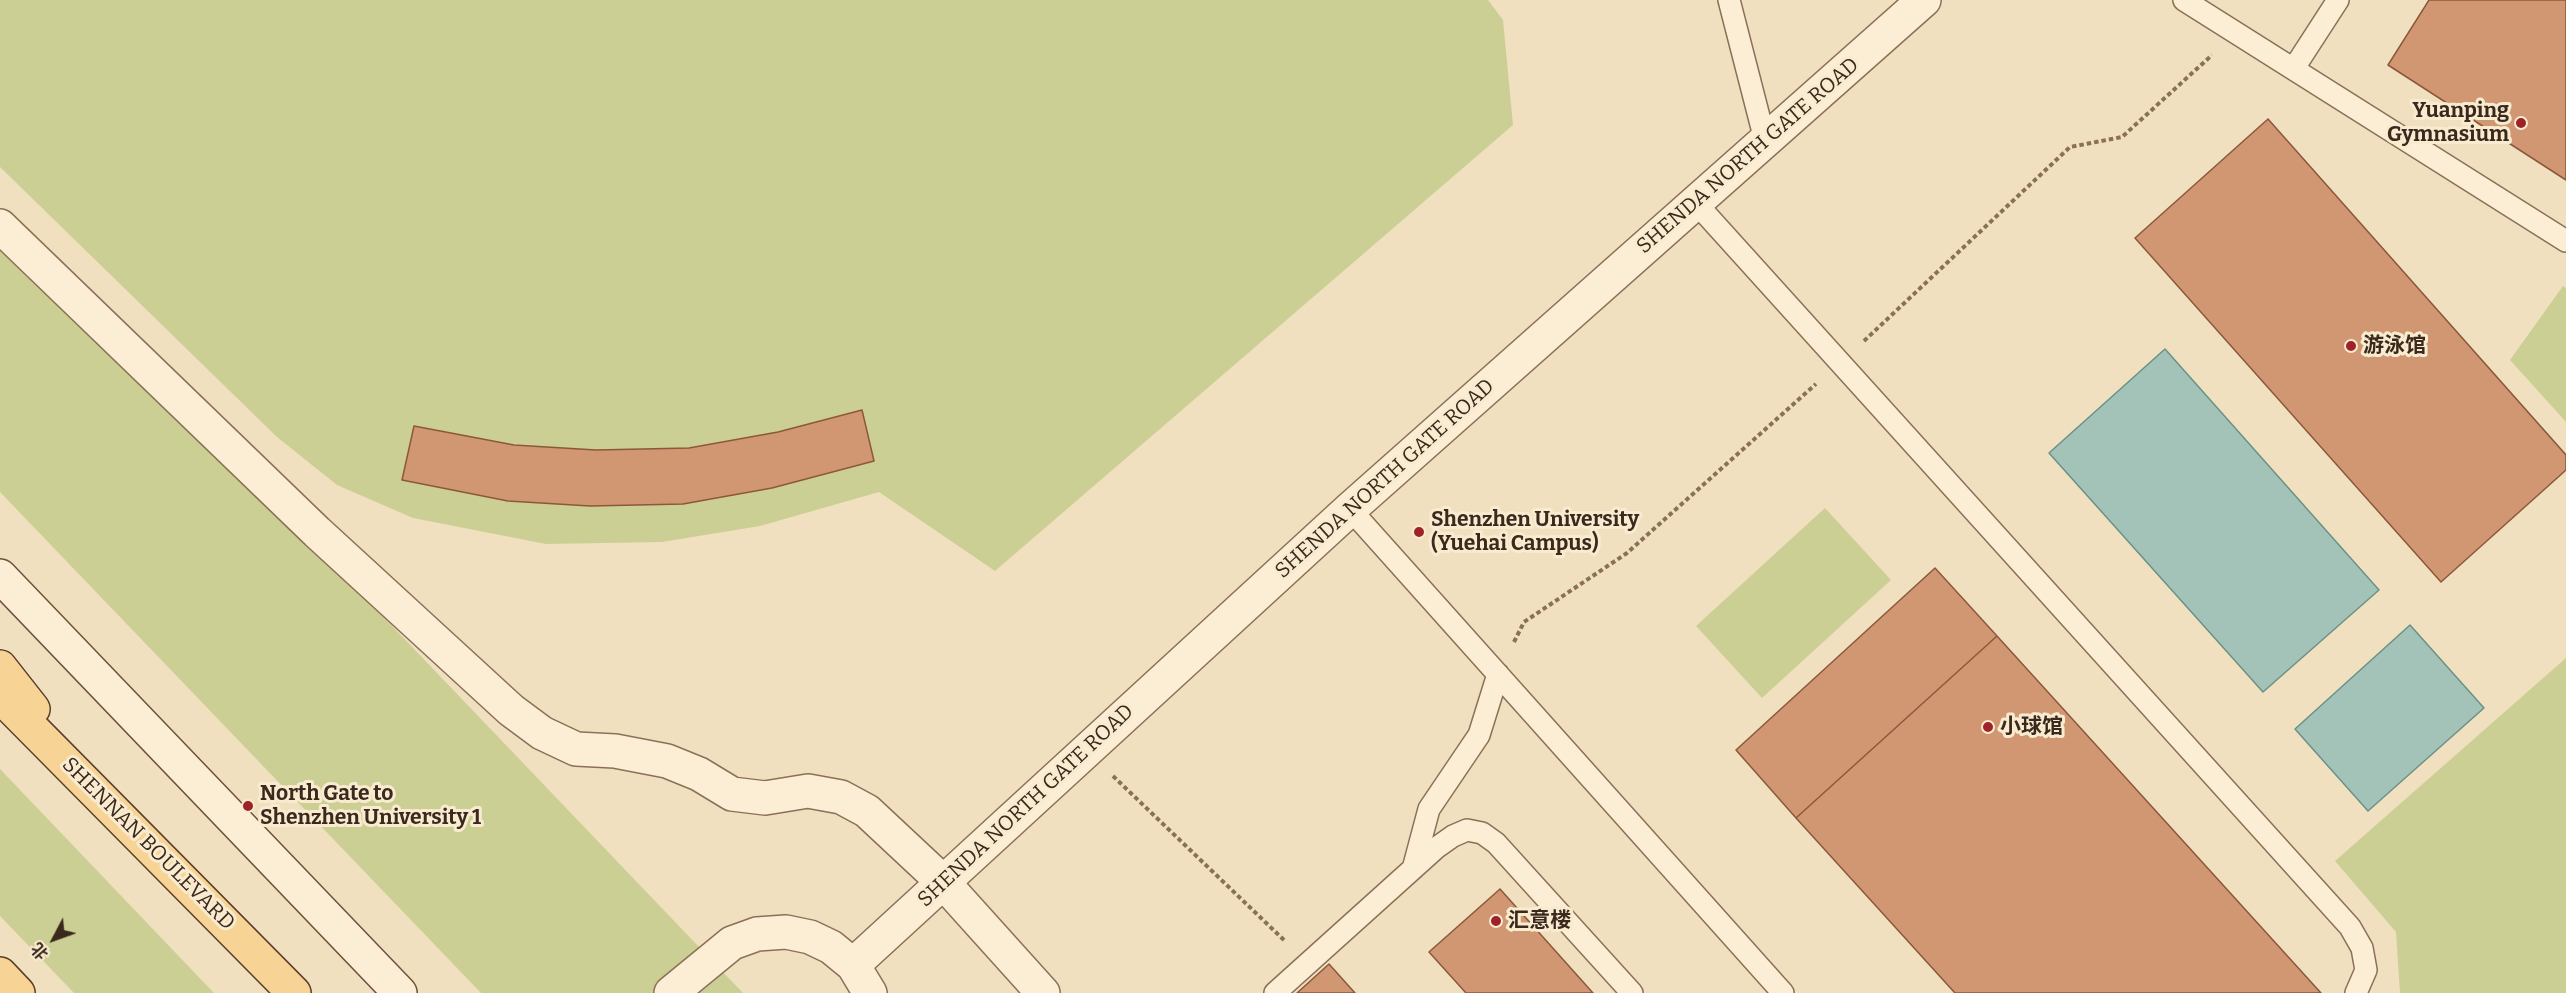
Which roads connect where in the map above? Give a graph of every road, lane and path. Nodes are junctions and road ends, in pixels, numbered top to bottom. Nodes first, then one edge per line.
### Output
1 (1729, 0) edge
2 (1924, 0) edge
3 (2184, 0) edge
4 (2338, 0) edge
5 (2294, 68) junction
6 (1765, 141) junction
7 (1695, 202) junction
8 (0, 226) edge
9 (2566, 241) edge
10 (1350, 509) junction
11 (0, 576) edge
12 (0, 667) edge
13 (1498, 674) junction
14 (0, 696) edge
15 (1087, 751) junction
16 (101, 796) junction
17 (1413, 869) junction
18 (943, 882) junction
19 (1308, 963) junction
20 (853, 965) junction
21 (0, 974) edge
22 (18, 993) edge
23 (294, 993) edge
24 (400, 993) edge
25 (671, 993) edge
26 (870, 993) edge
27 (1043, 993) edge
28 (1275, 993) edge
29 (1632, 993) edge
30 (1783, 993) edge
31 (2356, 993) edge

1 - 6 lane
2 - 6 street, SHENDA NORTH GATE ROAD
3 - 5 lane
4 - 5 lane
5 - 9 lane
6 - 7 street, SHENDA NORTH GATE ROAD
7 - 10 street, SHENDA NORTH GATE ROAD
7 - 31 lane
8 - 18 street
10 - 13 lane
10 - 15 street, SHENDA NORTH GATE ROAD
11 - 24 street
12 - 16 main road
13 - 17 lane
13 - 30 lane
14 - 16 main road, SHENNAN BOULEVARD
15 - 18 street, SHENDA NORTH GATE ROAD
15 - 19 path
16 - 23 main road, SHENNAN BOULEVARD
17 - 19 lane
17 - 29 lane
18 - 20 street, SHENDA NORTH GATE ROAD
18 - 27 street
19 - 28 lane
20 - 25 street
20 - 26 street
21 - 22 main road

